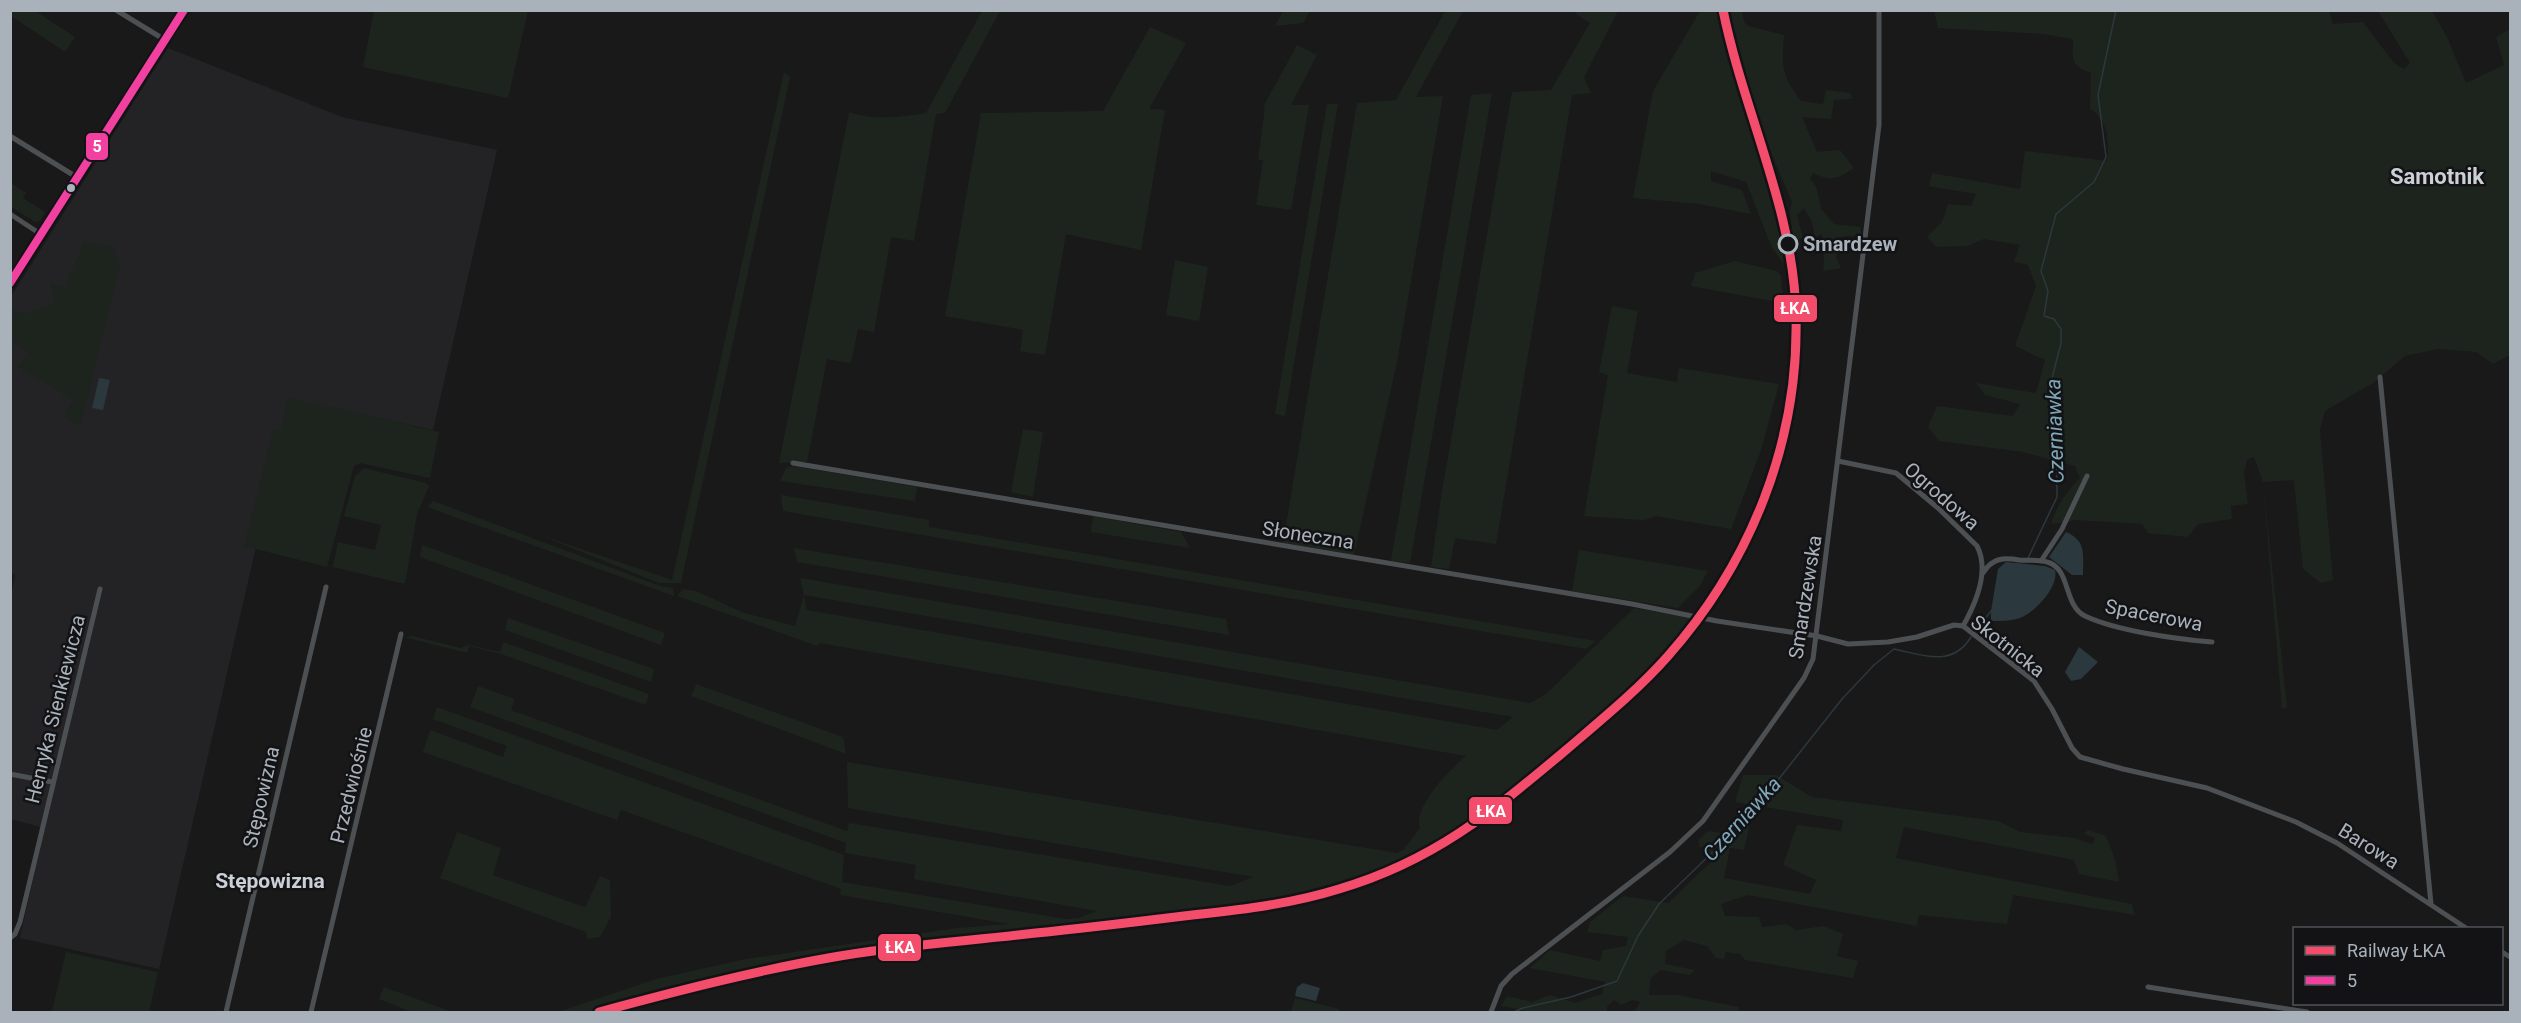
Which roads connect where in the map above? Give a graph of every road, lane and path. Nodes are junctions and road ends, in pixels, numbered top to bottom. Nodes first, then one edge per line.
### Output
1 (116, 10) edge
2 (184, 10) edge
3 (1879, 10) edge
4 (165, 40) junction
5 (10, 136) edge
6 (78, 178) junction
7 (10, 214) edge
8 (42, 235) junction
9 (10, 284) edge
10 (2380, 377) dead end
11 (1838, 461) junction
12 (793, 463) dead end
13 (2087, 476) dead end
14 (2041, 561) junction
15 (1983, 573) junction
16 (326, 587) dead end
17 (100, 589) dead end
18 (1963, 626) junction
19 (401, 634) dead end
20 (1817, 636) junction
21 (2212, 642) dead end
22 (10, 774) edge
23 (52, 782) junction
24 (2247, 804) joint
25 (2431, 904) junction
26 (2465, 927) edge
27 (10, 938) edge
28 (2148, 987) dead end
29 (226, 1012) edge
30 (311, 1012) edge
31 (1491, 1012) edge
32 (2307, 1012) edge

1 - 4 street
2 - 4 street
3 - 11 street, Smardzewska
4 - 6 street
5 - 6 street
6 - 8 street
7 - 8 street
8 - 9 street
10 - 25 street
11 - 15 street, Ogrodowa
11 - 20 street, Smardzewska
12 - 20 street, Słoneczna
13 - 14 street
14 - 15 street
14 - 21 street, Spacerowa
15 - 18 street
16 - 29 street, Stępowizna
17 - 23 street, Henryka Sienkiewicza
18 - 20 street, Skotnicka
18 - 24 street, Skotnicka
19 - 30 street, Przedwiośnie
20 - 31 street, Smardzewska
22 - 23 street
23 - 27 street, Henryka Sienkiewicza
24 - 25 street, Barowa
25 - 26 street, Barowa
28 - 32 street

